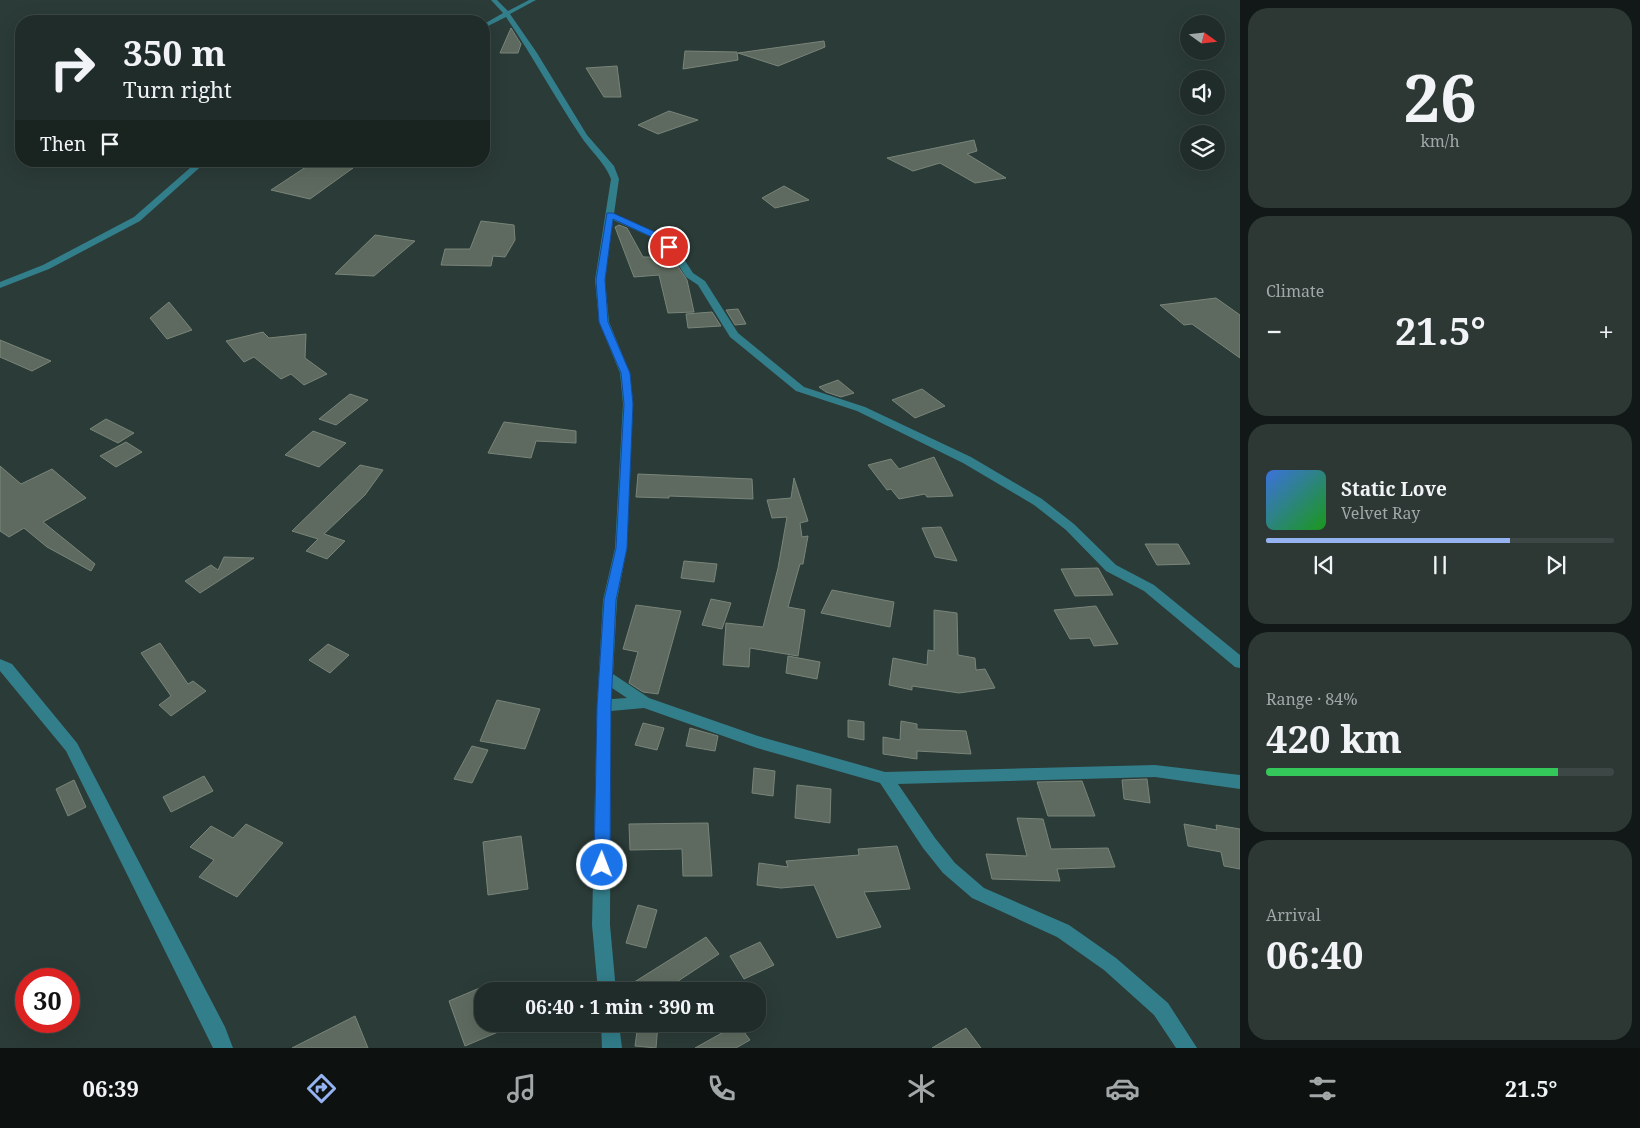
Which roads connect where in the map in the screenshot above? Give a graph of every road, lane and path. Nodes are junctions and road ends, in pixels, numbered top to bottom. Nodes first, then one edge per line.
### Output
1 (494, 0) edge
2 (534, 0) edge
3 (508, 15) junction
4 (490, 23) edge
5 (196, 167) edge
6 (610, 215) junction
7 (0, 285) edge
8 (1240, 663) edge
9 (0, 664) edge
10 (607, 676) junction
11 (644, 702) junction
12 (604, 706) junction
13 (885, 778) junction
14 (1240, 782) edge
15 (606, 982) edge
16 (611, 1032) edge
17 (223, 1048) edge
18 (612, 1048) edge
19 (1187, 1048) edge

1 - 3 street
2 - 3 street
3 - 4 street
3 - 6 street
5 - 7 street
6 - 8 street
6 - 10 street
9 - 17 street
10 - 11 street
10 - 12 street
11 - 12 street
11 - 13 street
12 - 15 street
13 - 14 street
13 - 19 street
16 - 18 street

